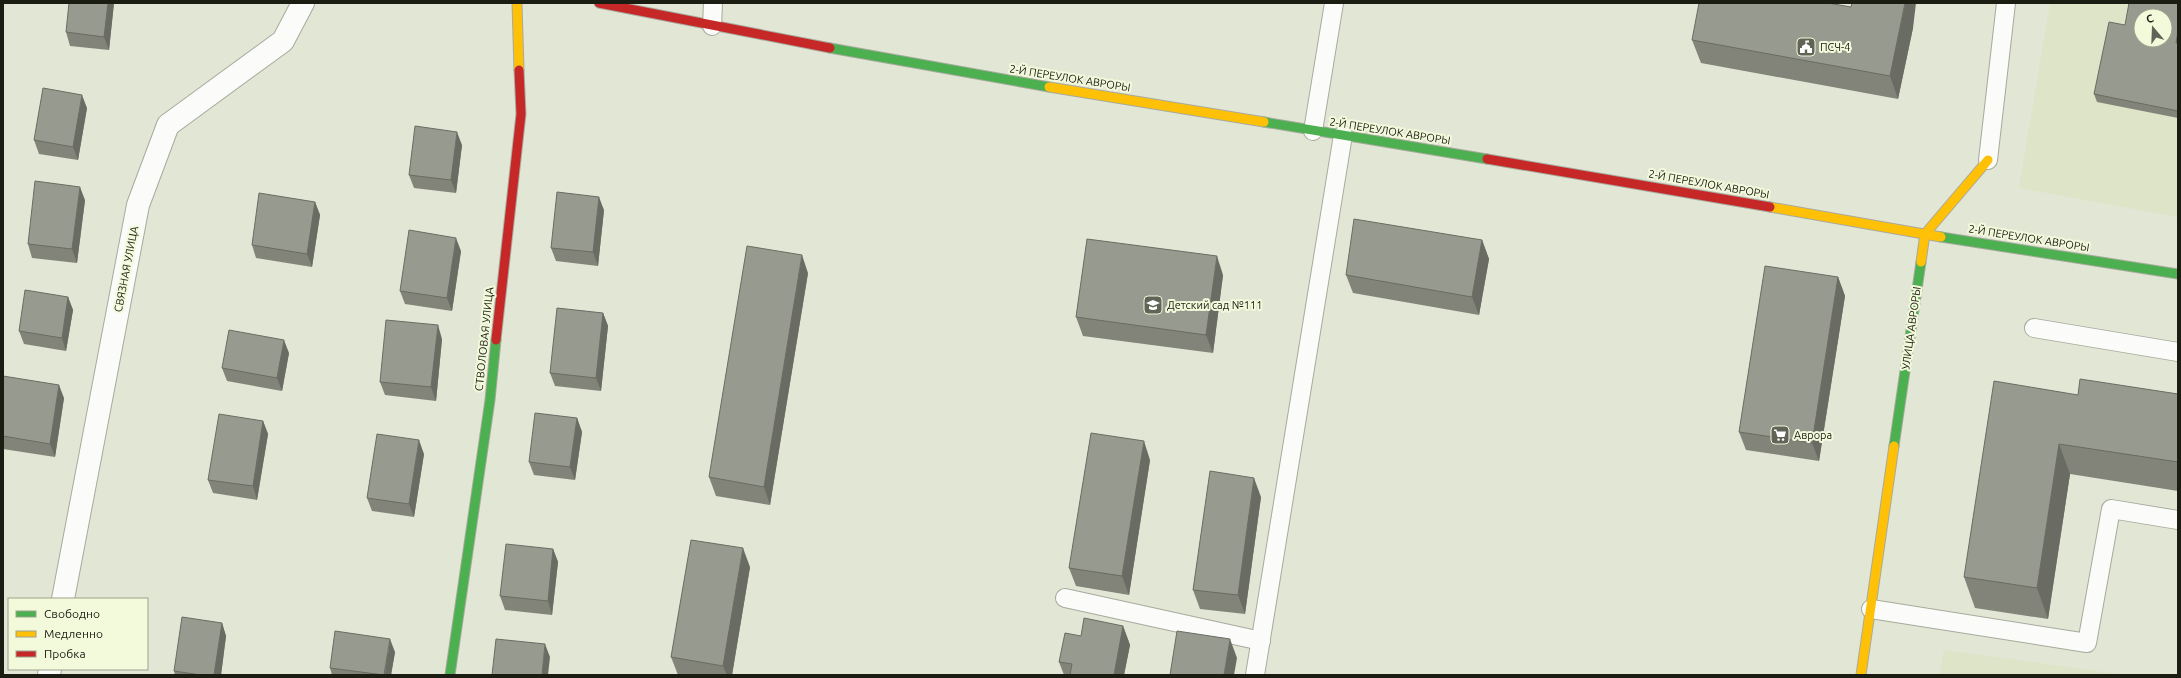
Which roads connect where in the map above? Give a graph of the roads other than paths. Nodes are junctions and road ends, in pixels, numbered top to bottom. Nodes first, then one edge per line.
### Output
1 (303, 3) edge
2 (517, 3) edge
3 (599, 3) edge
4 (713, 3) edge
5 (1334, 3) edge
6 (2006, 3) edge
7 (712, 26) junction
8 (1313, 131) junction
9 (1343, 135) junction
10 (1988, 160) joint
11 (1925, 234) junction
12 (2178, 274) edge
13 (2034, 328) dead end
14 (2178, 352) edge
15 (2178, 520) edge
16 (63, 598) edge
17 (1065, 598) dead end
18 (1871, 609) junction
19 (1261, 641) junction
20 (450, 675) edge
21 (1255, 675) edge
22 (1861, 675) edge

1 - 16 street, СВЯЗНАЯ УЛИЦА
2 - 20 street, СТВОЛОВАЯ УЛИЦА
3 - 7 street, 2-Й ПЕРЕУЛОК АВРОРЫ
4 - 7 lane
5 - 8 lane
6 - 10 lane
7 - 8 street, 2-Й ПЕРЕУЛОК АВРОРЫ
8 - 9 street, 2-Й ПЕРЕУЛОК АВРОРЫ
9 - 11 street, 2-Й ПЕРЕУЛОК АВРОРЫ
9 - 19 lane
10 - 11 street
11 - 12 street, 2-Й ПЕРЕУЛОК АВРОРЫ
11 - 18 street, УЛИЦА АВРОРЫ
13 - 14 lane
15 - 18 lane
17 - 19 lane
18 - 22 street, УЛИЦА АВРОРЫ
19 - 21 lane

